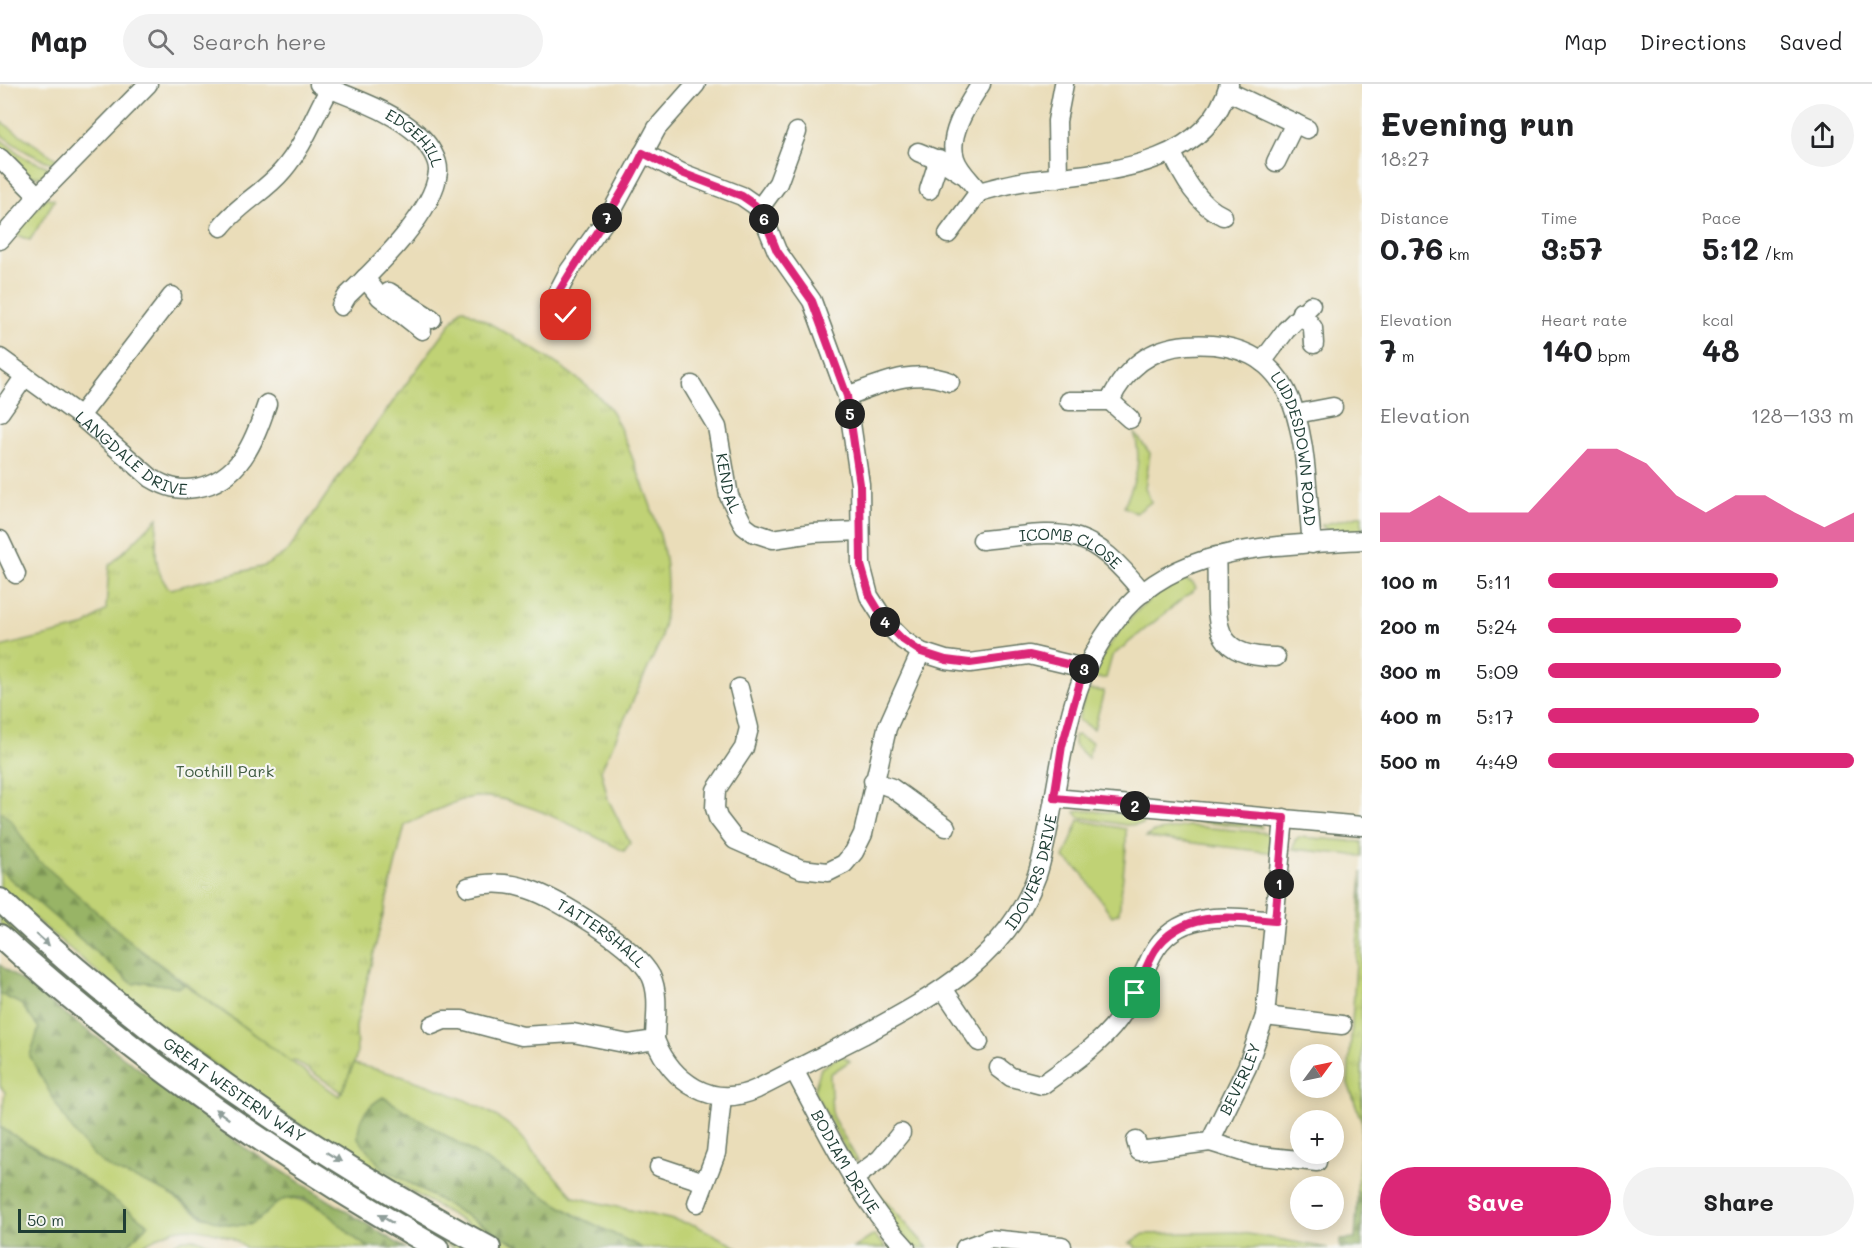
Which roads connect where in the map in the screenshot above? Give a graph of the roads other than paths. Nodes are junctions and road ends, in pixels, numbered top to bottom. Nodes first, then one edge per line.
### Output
1 (148, 84) edge
2 (696, 84) edge
3 (981, 84) edge
4 (1064, 84) edge
5 (325, 86) edge
6 (1228, 88) edge
7 (797, 132) dead end
8 (918, 152) dead end
9 (643, 153) junction
10 (1172, 153) junction
11 (0, 158) edge
12 (939, 159) junction
13 (1276, 162) dead end
14 (1058, 178) junction
15 (975, 186) junction
16 (929, 190) dead end
17 (38, 196) junction
18 (759, 209) junction
19 (1223, 216) dead end
20 (221, 227) dead end
21 (948, 234) dead end
22 (0, 240) edge
23 (371, 283) junction
24 (172, 296) dead end
25 (341, 306) dead end
26 (566, 315) dead end
27 (427, 324) dead end
28 (1314, 344) dead end
29 (0, 358) edge
30 (1262, 362) junction
31 (25, 376) junction
32 (950, 382) dead end
33 (692, 395) dead end
34 (847, 396) junction
35 (1110, 401) junction
36 (1069, 402) dead end
37 (267, 404) dead end
38 (1333, 407) dead end
39 (0, 412) edge
40 (1296, 414) junction
41 (80, 416) junction
42 (1131, 419) dead end
43 (860, 531) junction
44 (982, 540) dead end
45 (1362, 540) edge
46 (10, 544) edge
47 (1312, 544) junction
48 (1215, 556) junction
49 (16, 574) dead end
50 (1143, 593) junction
51 (921, 652) junction
52 (1276, 657) dead end
53 (1084, 668) junction
54 (738, 699) dead end
55 (873, 780) junction
56 (1054, 798) junction
57 (1284, 818) junction
58 (1362, 826) edge
59 (946, 827) dead end
60 (478, 880) dead end
61 (0, 900) edge
62 (1275, 921) junction
63 (0, 936) edge
64 (944, 990) junction
65 (1265, 1016) junction
66 (432, 1025) dead end
67 (1342, 1026) dead end
68 (655, 1040) junction
69 (979, 1042) dead end
70 (999, 1068) dead end
71 (794, 1070) junction
72 (722, 1097) junction
73 (901, 1133) dead end
74 (1136, 1141) dead end
75 (1210, 1142) junction
76 (1290, 1159) edge
77 (659, 1167) dead end
78 (853, 1179) junction
79 (704, 1182) junction
80 (698, 1203) dead end
81 (1062, 1246) dead end
82 (437, 1248) edge
83 (489, 1248) edge
84 (906, 1248) edge
85 (965, 1248) edge

1 - 17 street
2 - 9 street
3 - 15 street
4 - 14 street
5 - 20 street, EDGEHILL
5 - 23 street, EDGEHILL
6 - 10 street
6 - 13 street
7 - 18 street
8 - 12 street
9 - 18 street
9 - 26 street
10 - 14 street
10 - 19 street
11 - 17 street
12 - 15 street
12 - 16 street
14 - 15 street
15 - 21 street
17 - 22 street
18 - 34 street
23 - 25 street, EDGEHILL
23 - 27 street
24 - 41 street
28 - 30 street, LUDDESDOWN ROAD
29 - 31 street, LANGDALE DRIVE
30 - 35 street, LUDDESDOWN ROAD
30 - 40 street, LUDDESDOWN ROAD
31 - 39 street
31 - 41 street, LANGDALE DRIVE
32 - 34 street
33 - 43 street, KENDAL
34 - 43 street
35 - 36 street
35 - 42 street
37 - 41 street, LANGDALE DRIVE
38 - 40 street
40 - 47 street, LUDDESDOWN ROAD
43 - 51 street
44 - 50 street, ICOMB CLOSE
45 - 47 street, IDOVERS DRIVE
46 - 49 street
47 - 48 street, IDOVERS DRIVE
48 - 50 street, IDOVERS DRIVE
48 - 52 street
50 - 53 street, IDOVERS DRIVE
51 - 53 street
51 - 55 street
53 - 56 street, IDOVERS DRIVE
54 - 55 street
55 - 59 street
56 - 57 street
56 - 64 street, IDOVERS DRIVE
57 - 58 street
57 - 62 street, BEVERLEY
60 - 68 street, TATTERSHALL
61 -> 83 main road, GREAT WESTERN WAY
62 - 65 street, BEVERLEY
62 - 70 street
82 -> 63 main road, GREAT WESTERN WAY
64 - 69 street
64 - 71 street, IDOVERS DRIVE
65 - 67 street
65 - 75 street, BEVERLEY
66 - 68 street
68 - 72 street, TATTERSHALL
71 - 72 street
71 - 78 street, BODIAM DRIVE
72 - 79 street
73 - 78 street
74 - 75 street
75 - 76 street
77 - 79 street
78 - 84 street, BODIAM DRIVE
79 - 80 street
81 - 85 street

